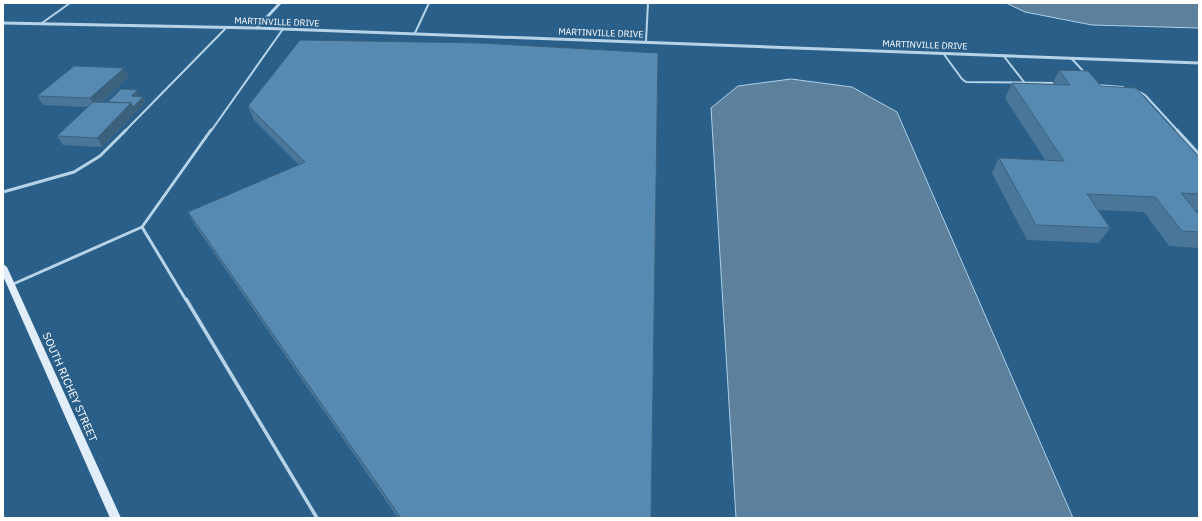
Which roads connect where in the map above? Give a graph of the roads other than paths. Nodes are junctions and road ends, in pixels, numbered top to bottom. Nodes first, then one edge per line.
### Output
1 (70, 3) edge
2 (280, 3) edge
3 (429, 3) edge
4 (648, 3) edge
5 (3, 23) edge
6 (42, 23) junction
7 (228, 27) junction
8 (257, 28) junction
9 (283, 29) junction
10 (415, 33) junction
11 (646, 42) junction
12 (943, 53) junction
13 (1003, 55) junction
14 (1071, 58) junction
15 (1199, 63) edge
16 (1090, 79) edge
17 (1024, 82) junction
18 (1055, 84) edge
19 (1095, 85) edge
20 (1127, 88) edge
21 (1132, 89) edge
22 (1199, 154) edge
23 (3, 192) edge
24 (142, 227) junction
25 (3, 267) edge
26 (11, 285) junction
27 (116, 518) edge
28 (317, 518) edge

1 - 6 lane
2 - 8 street
3 - 10 lane
4 - 11 lane
5 - 6 street, MARTINVILLE DRIVE
6 - 7 street, MARTINVILLE DRIVE
7 - 8 street, MARTINVILLE DRIVE
7 - 23 lane
8 - 9 street, MARTINVILLE DRIVE
9 - 10 street, MARTINVILLE DRIVE
9 - 24 lane
10 - 11 street, MARTINVILLE DRIVE
11 - 12 street, MARTINVILLE DRIVE
12 - 13 street, MARTINVILLE DRIVE
12 - 17 lane
13 - 14 street, MARTINVILLE DRIVE
13 - 17 lane
14 - 15 street, MARTINVILLE DRIVE
14 - 16 lane
17 - 18 lane
19 - 20 lane
21 - 22 lane
24 - 26 lane
24 - 28 lane
25 - 26 main road, SOUTH RICHEY STREET
26 - 27 main road, SOUTH RICHEY STREET

